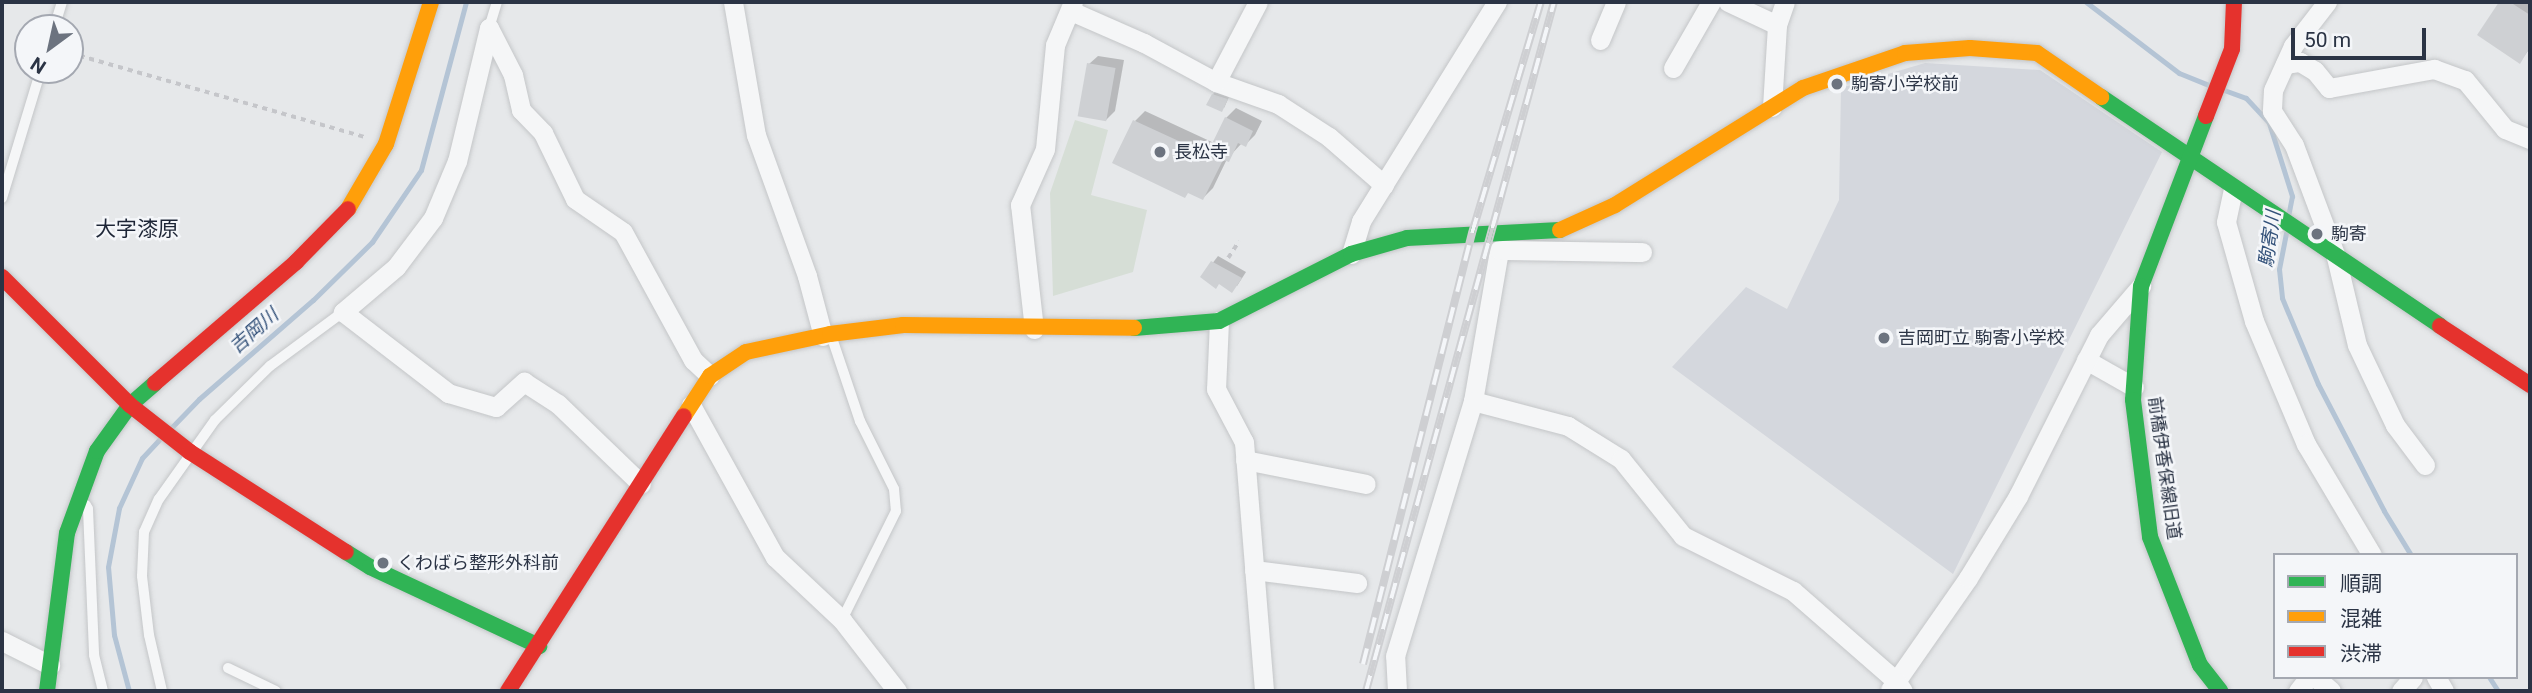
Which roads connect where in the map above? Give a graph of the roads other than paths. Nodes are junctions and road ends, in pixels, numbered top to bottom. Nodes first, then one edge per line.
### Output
1 (431, 2) edge
2 (498, 2) edge
3 (733, 2) edge
4 (1258, 2) edge
5 (1497, 2) edge
6 (1616, 2) edge
7 (1711, 2) edge
8 (1728, 2) edge
9 (1785, 2) edge
10 (2234, 2) edge
11 (2328, 2) edge
12 (1072, 6) edge
13 (1777, 25) junction
14 (489, 28) junction
15 (1600, 40) dead end
16 (2285, 64) junction
17 (1673, 68) dead end
18 (1216, 82) junction
19 (37, 84) edge
20 (1772, 107) junction
21 (2530, 139) edge
22 (2190, 159) junction
23 (1384, 185) junction
24 (2232, 189) junction
25 (2, 198) edge
26 (1569, 228) junction
27 (1567, 251) junction
28 (1642, 251) dead end
29 (1351, 254) junction
30 (2336, 257) junction
31 (2, 277) edge
32 (2141, 286) junction
33 (343, 312) junction
34 (1219, 321) junction
35 (1034, 329) junction
36 (827, 335) junction
37 (2086, 360) junction
38 (710, 376) junction
39 (2530, 385) edge
40 (2134, 387) junction
41 (1473, 401) junction
42 (130, 405) junction
43 (691, 405) junction
44 (187, 450) junction
45 (1245, 460) junction
46 (2425, 465) dead end
47 (641, 484) junction
48 (1366, 484) dead end
49 (80, 497) junction
50 (2371, 553) edge
51 (1254, 570) junction
52 (1357, 583) dead end
53 (842, 620) junction
54 (2, 641) edge
55 (539, 646) junction
56 (50, 665) junction
57 (228, 668) dead end
58 (2315, 679) edge
59 (1896, 688) edge
60 (47, 691) edge
61 (103, 691) edge
62 (162, 691) edge
63 (276, 691) edge
64 (508, 691) edge
65 (897, 691) edge
66 (1264, 691) edge
67 (1397, 691) edge
68 (2220, 691) edge
69 (2331, 691) edge

1 - 42 street
2 - 14 lane
3 - 36 street
4 - 18 street
5 - 23 street
6 - 15 street
7 - 17 street
8 - 13 street
9 - 13 street
10 - 22 street, 前橋伊香保線旧道
11 - 16 street
12 - 18 street
12 - 35 street
13 - 20 street
14 - 33 street
14 - 38 street
16 - 21 street
16 - 30 street
18 - 23 street
19 - 25 lane
20 - 22 street
20 - 26 street
22 - 24 street
22 - 32 street, 前橋伊香保線旧道
23 - 29 street
24 - 30 street
24 - 50 street
26 - 27 street
26 - 29 street
27 - 28 street
27 - 41 street
29 - 34 street
30 - 39 street
30 - 46 street
31 - 42 street
32 - 37 street
32 - 40 street, 前橋伊香保線旧道
33 - 44 lane
33 - 47 street
34 - 35 street
34 - 45 street
35 - 36 street
36 - 38 street
36 - 53 lane
37 - 40 street
37 - 59 street
38 - 43 street
40 - 68 street, 前橋伊香保線旧道
41 - 59 street
41 - 67 street
42 - 44 street
42 - 49 street
43 - 47 street
43 - 53 street
44 - 55 street
44 - 62 lane
45 - 48 street
45 - 51 street
47 - 55 street
49 - 56 street
49 - 61 lane
51 - 52 street
51 - 66 street
53 - 65 street
54 - 56 street
55 - 64 street
56 - 60 street
57 - 63 lane
58 - 69 street

